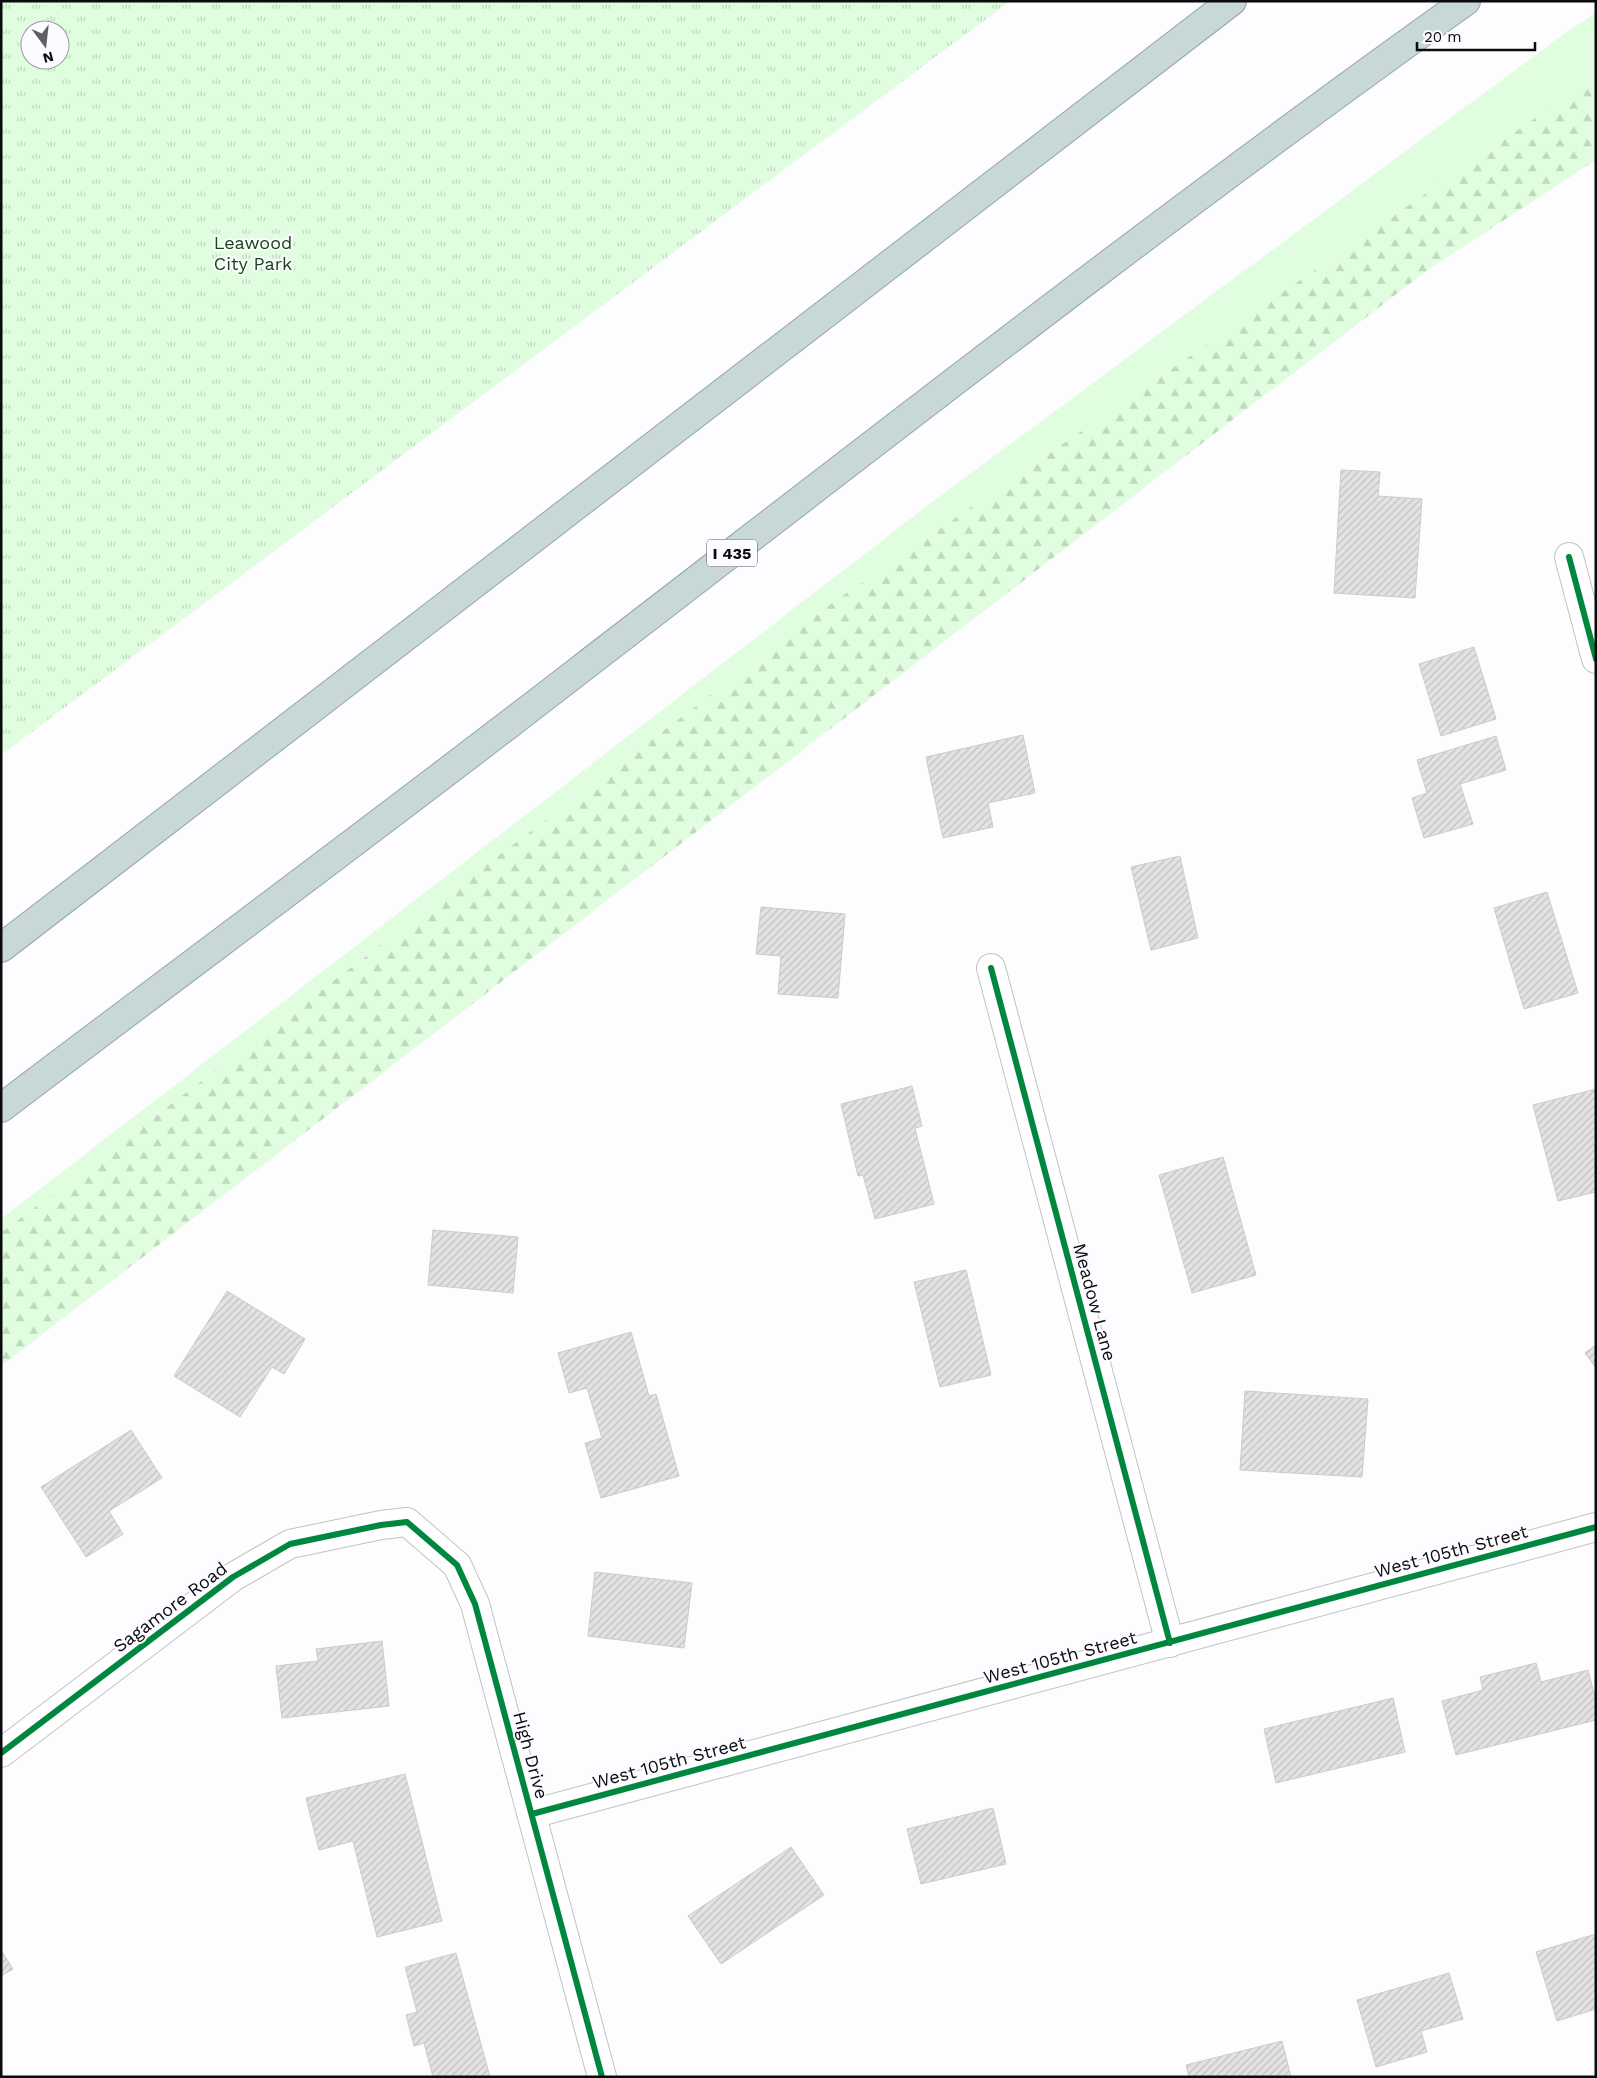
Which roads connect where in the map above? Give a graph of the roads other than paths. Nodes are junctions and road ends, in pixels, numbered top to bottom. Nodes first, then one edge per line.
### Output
1 (1232, 1) edge
2 (1466, 1) edge
3 (1569, 557) dead end
4 (1596, 659) edge
5 (1, 948) edge
6 (991, 968) dead end
7 (1, 1108) edge
8 (407, 1522) joint
9 (1596, 1527) edge
10 (1170, 1643) junction
11 (1, 1753) edge
12 (532, 1814) junction
13 (602, 2077) edge

1 - 5 highway
2 - 7 highway, I 435
3 - 4 street
6 - 10 street, Meadow Lane
8 - 11 street, Sagamore Road
8 - 12 street, High Drive
9 - 10 street, West 105th Street
10 - 12 street, West 105th Street
12 - 13 street, High Drive

